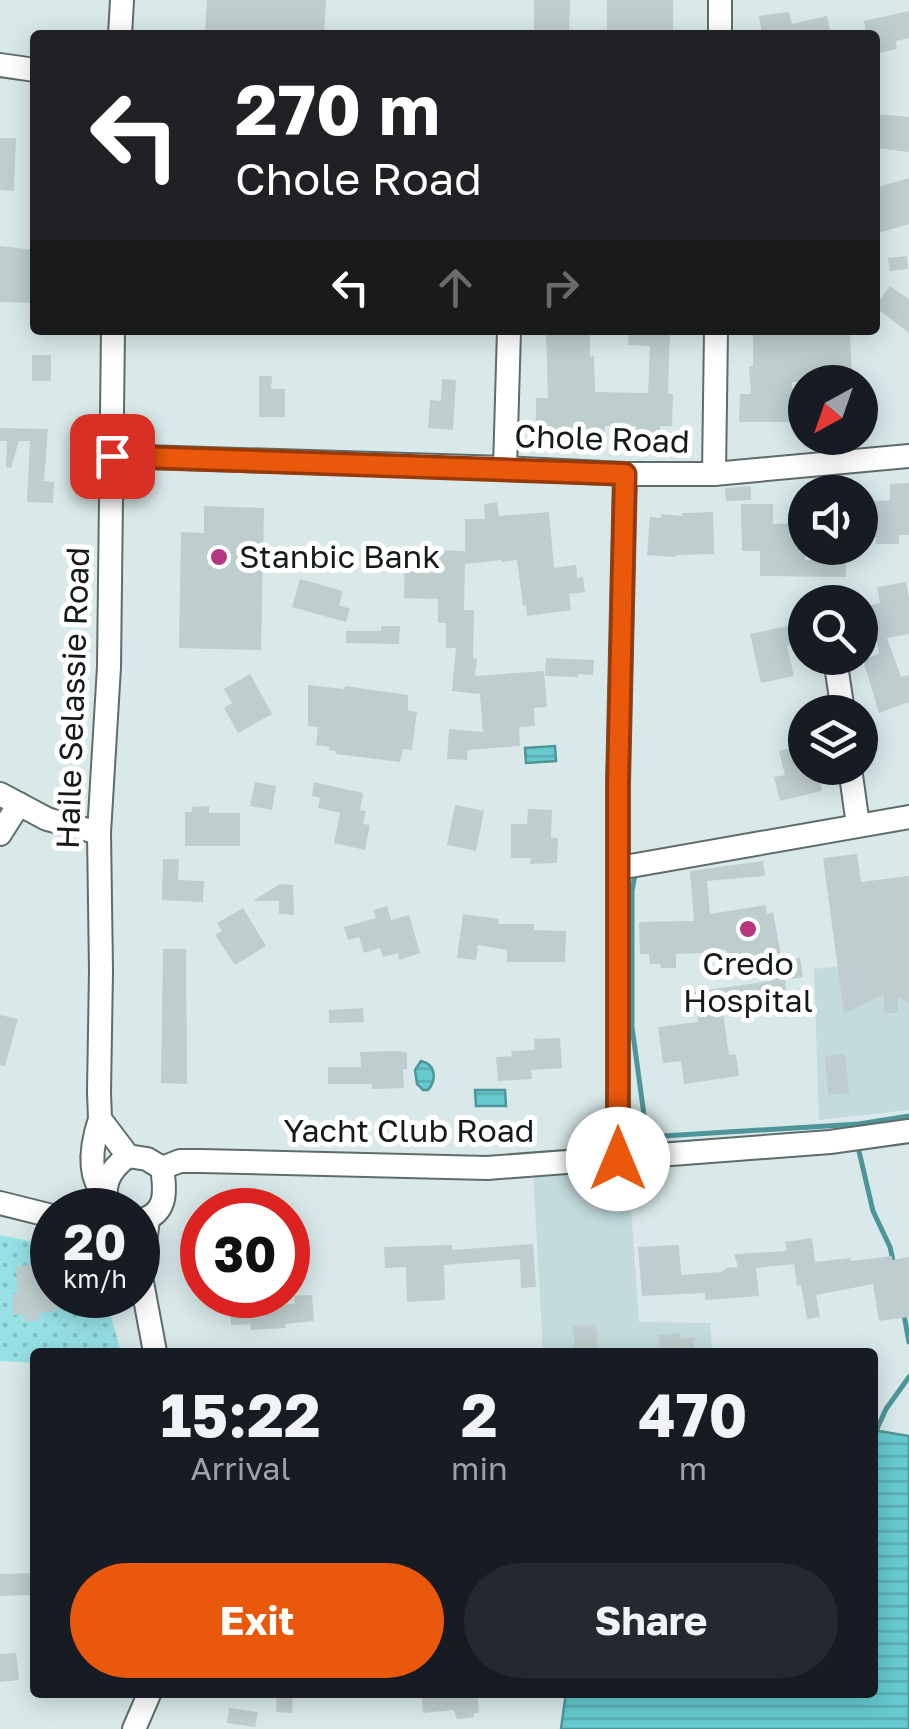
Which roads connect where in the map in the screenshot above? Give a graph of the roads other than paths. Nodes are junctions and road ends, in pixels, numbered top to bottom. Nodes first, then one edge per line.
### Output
1 (122, 0) edge
2 (720, 0) edge
3 (120, 30) edge
4 (720, 30) edge
5 (0, 66) edge
6 (30, 69) edge
7 (113, 335) edge
8 (509, 335) edge
9 (716, 335) edge
10 (112, 456) junction
11 (909, 456) edge
12 (505, 468) junction
13 (625, 474) junction
14 (714, 474) junction
15 (852, 785) edge
16 (10, 799) edge
17 (909, 816) edge
18 (858, 825) junction
19 (100, 832) junction
20 (0, 834) edge
21 (619, 868) junction
22 (100, 1118) junction
23 (909, 1131) edge
24 (128, 1156) junction
25 (618, 1159) junction
26 (200, 1161) junction
27 (162, 1168) junction
28 (98, 1188) edge
29 (107, 1188) edge
30 (165, 1199) junction
31 (0, 1202) edge
32 (160, 1209) edge
33 (30, 1210) edge
34 (148, 1318) edge
35 (153, 1348) edge
36 (147, 1698) edge
37 (134, 1729) edge

1 - 3 street
2 - 4 street
5 - 6 street
7 - 10 street, Haile Selassie Road
8 - 12 street
9 - 14 street
10 - 12 street, Chole Road
10 - 19 street, Haile Selassie Road
11 - 14 street, Chole Road
12 - 13 street, Chole Road
13 - 14 street, Chole Road
13 - 21 street
15 - 18 street
16 - 19 street
16 - 20 street
17 - 18 street
18 - 21 street
19 - 22 street, Haile Selassie Road
21 - 25 street
22 - 24 street
22 - 28 street
23 - 25 street, Yacht Club Road
24 - 27 street, Yacht Club Road
24 - 29 street
25 - 26 street, Yacht Club Road
26 - 27 street, Yacht Club Road
26 - 30 street
27 - 30 street
30 - 32 street
31 - 33 street
34 - 35 street
36 - 37 street

